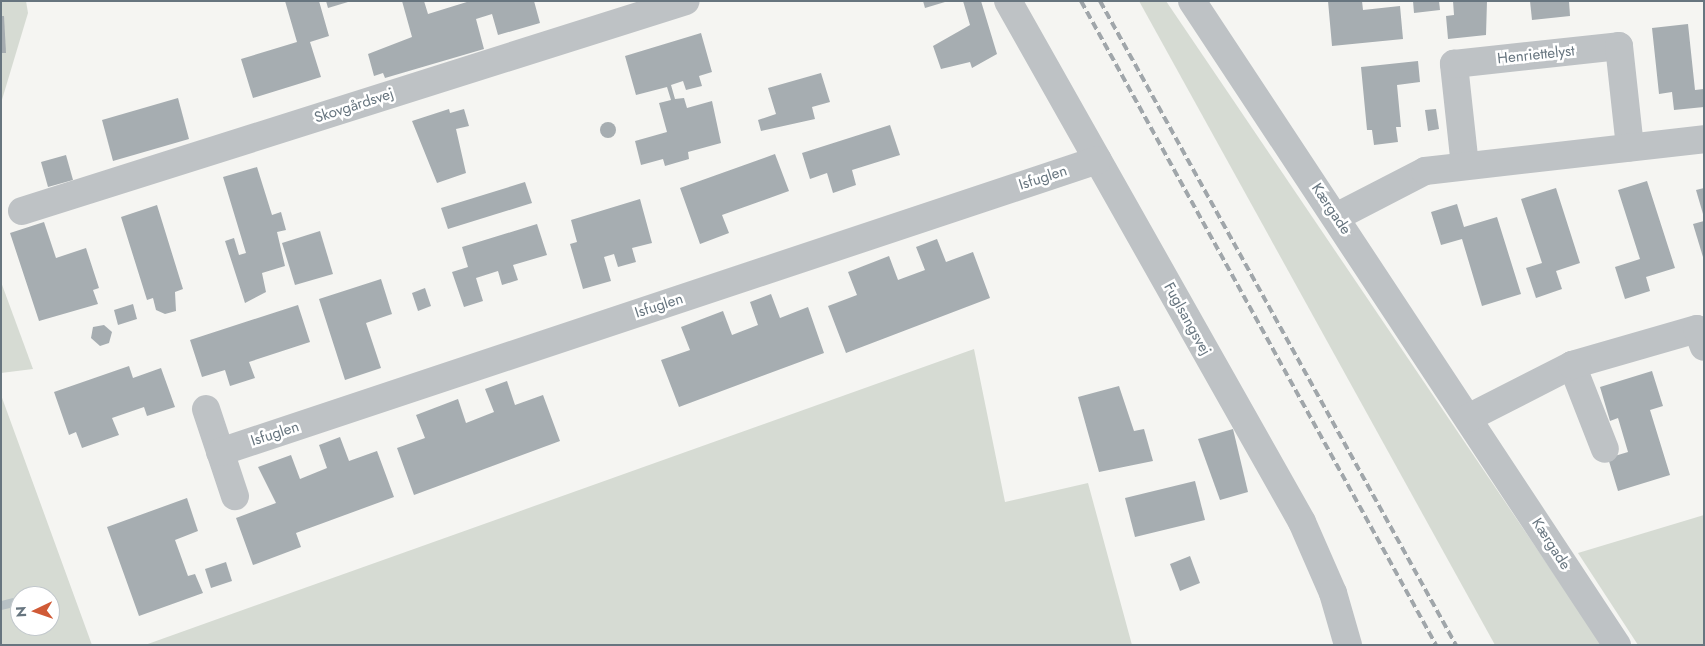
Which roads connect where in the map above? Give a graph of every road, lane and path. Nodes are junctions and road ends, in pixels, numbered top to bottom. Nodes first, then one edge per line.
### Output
1 (686, 1) edge
2 (1008, 1) edge
3 (1192, 1) edge
4 (1704, 139) edge
5 (1630, 147) junction
6 (1098, 160) junction
7 (1465, 166) junction
8 (22, 212) dead end
9 (1336, 217) junction
10 (1704, 347) edge
11 (1572, 366) junction
12 (206, 409) dead end
13 (1468, 418) junction
14 (1605, 449) dead end
15 (220, 452) junction
16 (235, 496) dead end
17 (1348, 645) edge
18 (1617, 645) edge

1 - 8 street, Skovgårdsvej
2 - 6 street, Fuglsangsvej
3 - 9 street, Kærgade
4 - 5 street
5 - 7 street
5 - 7 street, Henriettelyst
6 - 15 street, Isfuglen
6 - 17 street, Fuglsangsvej
7 - 9 street
9 - 13 street, Kærgade
10 - 11 street
11 - 13 street
11 - 14 street
12 - 15 street
13 - 18 street, Kærgade
15 - 16 street

